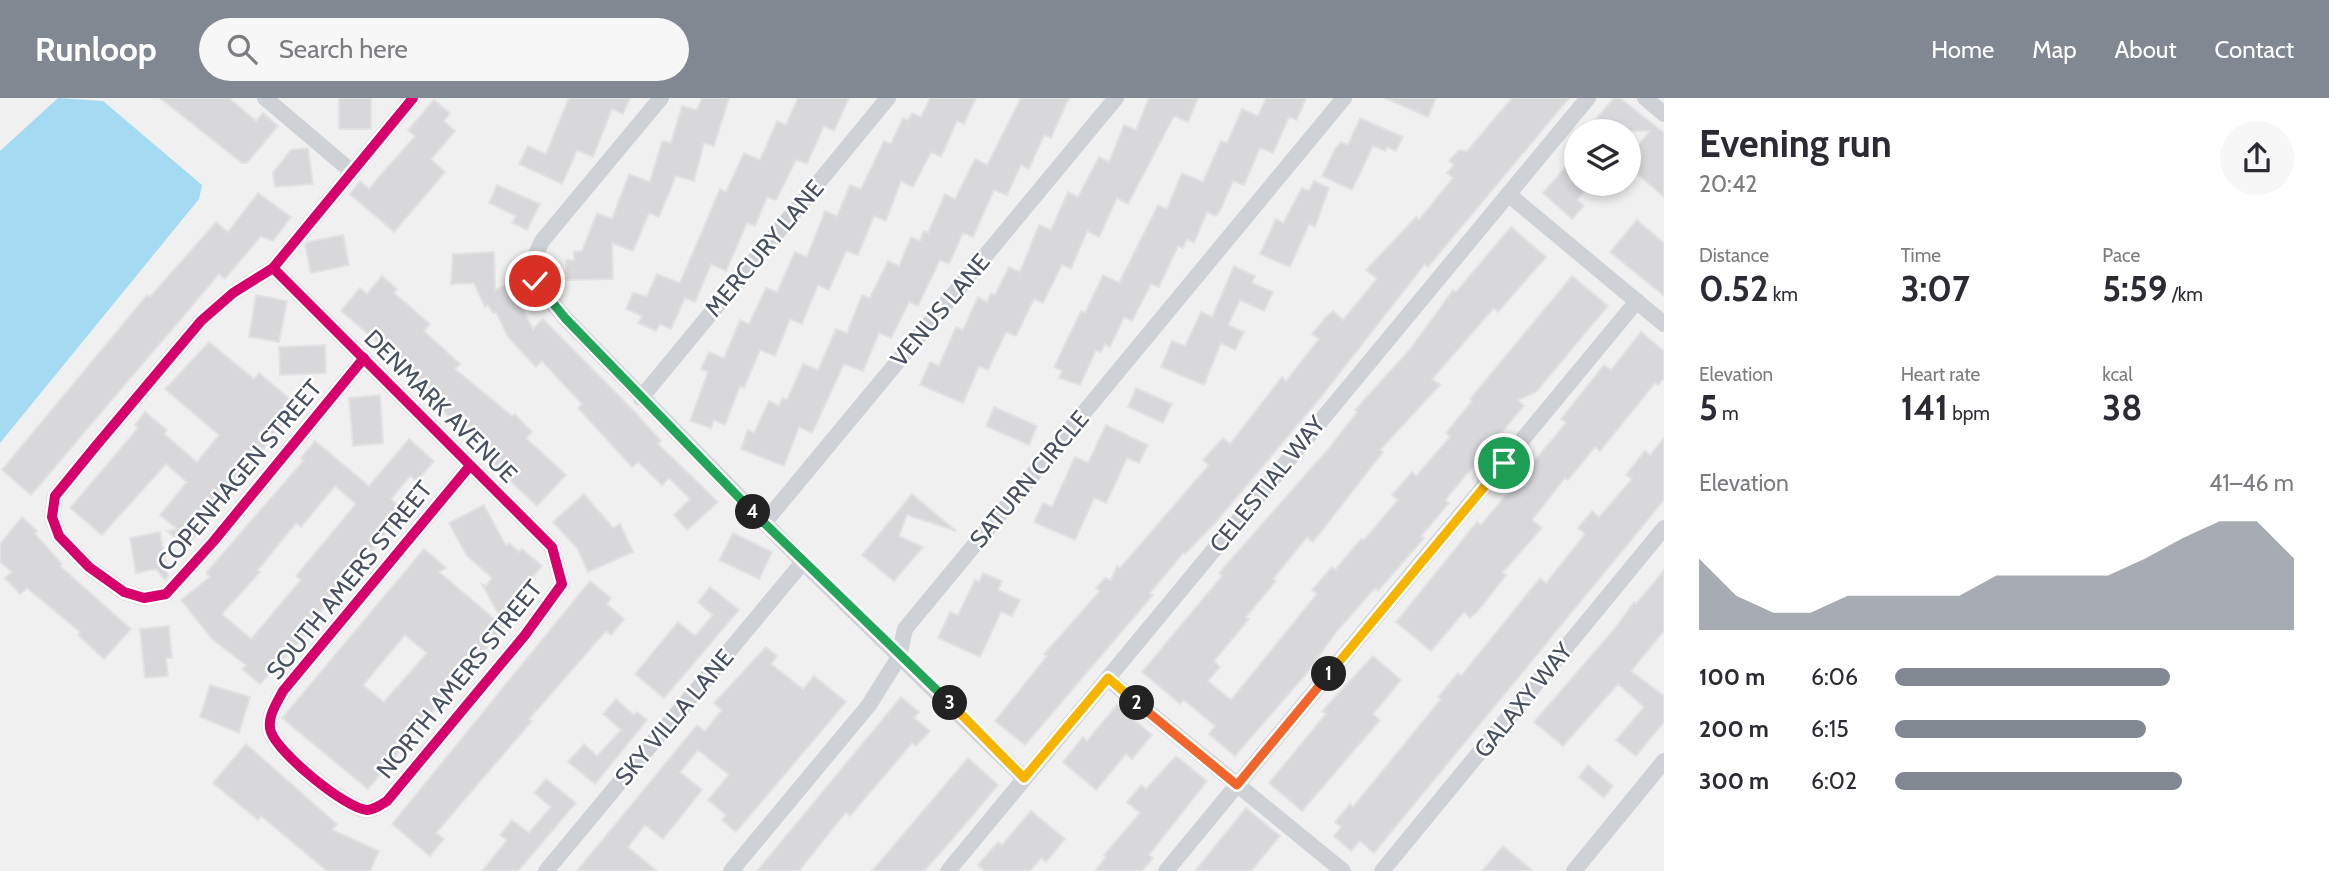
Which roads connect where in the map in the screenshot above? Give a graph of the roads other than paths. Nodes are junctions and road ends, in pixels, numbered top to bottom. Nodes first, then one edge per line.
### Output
1 (265, 98) edge
2 (413, 98) edge
3 (661, 98) edge
4 (888, 98) edge
5 (1116, 98) edge
6 (1344, 98) edge
7 (1588, 98) edge
8 (1645, 98) edge
9 (1664, 114) edge
10 (351, 171) junction
11 (1508, 194) junction
12 (273, 268) junction
13 (1637, 301) junction
14 (1664, 324) edge
15 (364, 358) junction
16 (641, 398) junction
17 (469, 467) junction
18 (764, 523) junction
19 (1664, 528) edge
20 (803, 562) junction
21 (562, 584) joint
22 (899, 657) junction
23 (1108, 678) junction
24 (270, 726) joint
25 (1664, 761) edge
26 (1024, 778) junction
27 (1237, 785) junction
28 (546, 871) edge
29 (731, 871) edge
30 (948, 871) edge
31 (1167, 871) edge
32 (1343, 871) edge
33 (1382, 871) edge
34 (1574, 871) edge

1 - 10 street
2 - 10 street
3 - 16 street
4 - 16 street, MERCURY LANE
5 - 18 street, VENUS LANE
6 - 22 street, SATURN CIRCLE
7 - 11 street, CELESTIAL WAY
8 - 9 street
10 - 12 street
11 - 13 street
11 - 23 street, CELESTIAL WAY
12 - 15 street, DENMARK AVENUE
12 - 15 street, COPENHAGEN STREET
13 - 14 street
13 - 27 street
15 - 17 street, DENMARK AVENUE
16 - 18 street
17 - 21 street, DENMARK AVENUE
17 - 24 street, SOUTH AMERS STREET
18 - 20 street
19 - 33 street, GALAXY WAY
20 - 22 street
20 - 28 street, SKY VILLA LANE
21 - 24 street, NORTH AMERS STREET
22 - 26 street
22 - 29 street, SATURN CIRCLE
23 - 26 street, CELESTIAL WAY
23 - 27 street
25 - 34 street
26 - 30 street, CELESTIAL WAY
27 - 31 street
27 - 32 street

